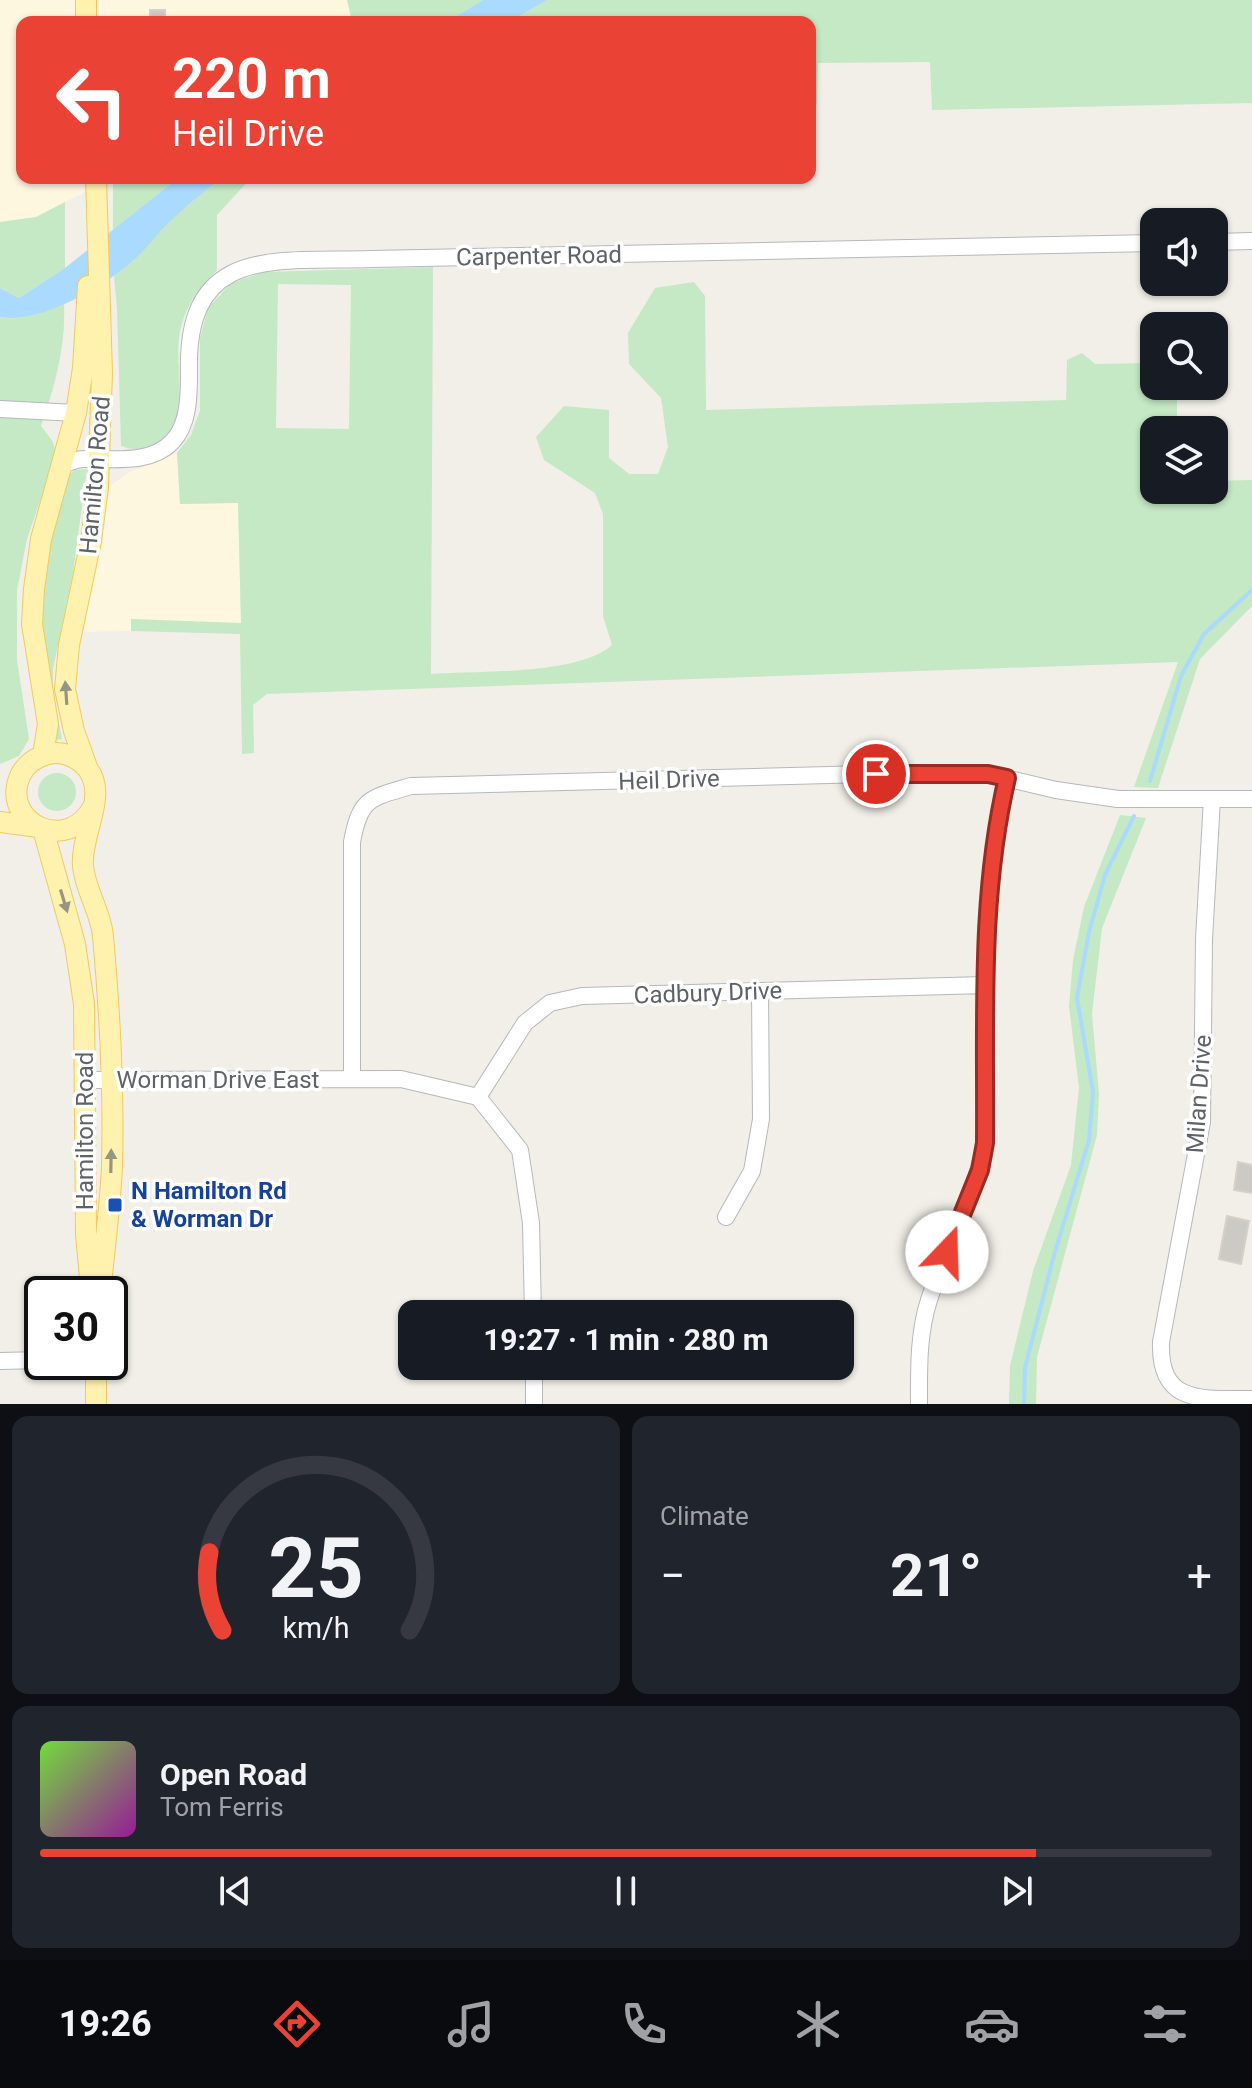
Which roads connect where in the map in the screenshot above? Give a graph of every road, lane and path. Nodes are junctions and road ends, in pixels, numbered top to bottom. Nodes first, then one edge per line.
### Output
1 (89, 184) edge
2 (1252, 241) edge
3 (1228, 242) edge
4 (1140, 243) edge
5 (92, 339) junction
6 (0, 409) edge
7 (76, 413) junction
8 (100, 459) junction
9 (58, 474) junction
10 (32, 763) junction
11 (87, 767) junction
12 (0, 777) edge
13 (1007, 778) junction
14 (1212, 799) junction
15 (1252, 799) edge
16 (0, 812) edge
17 (0, 822) edge
18 (35, 824) junction
19 (81, 832) junction
20 (986, 985) junction
21 (760, 991) junction
22 (352, 1079) junction
23 (84, 1080) junction
24 (111, 1080) junction
25 (478, 1097) junction
26 (726, 1217) dead end
27 (90, 1276) edge
28 (102, 1276) edge
29 (533, 1300) edge
30 (24, 1360) edge
31 (0, 1361) edge
32 (96, 1380) edge
33 (534, 1380) edge
34 (1252, 1399) edge
35 (96, 1404) edge
36 (534, 1404) edge
37 (919, 1404) edge

1 - 5 main road, Hamilton Road
2 - 3 street
4 - 8 street, Carpenter Road
5 - 7 main road, Hamilton Road
5 - 8 main road, Hamilton Road
6 - 7 street
7 - 9 main road, Hamilton Road
8 - 9 street, Carpenter Road
11 -> 8 main road, Hamilton Road
9 - 10 main road, Hamilton Road
10 - 11 main road
10 - 12 main road
10 - 18 main road
11 - 19 main road
13 - 14 street, Heil Drive
13 - 20 street
13 - 22 street, Heil Drive
14 - 15 street, Heil Drive
14 - 34 street, Milan Drive
16 - 18 main road
17 - 18 main road
18 - 19 main road
18 -> 23 main road, Hamilton Road
19 - 24 main road, Hamilton Road
20 - 21 street, Cadbury Drive
20 - 37 street
21 - 25 street, Cadbury Drive
21 - 26 street
22 - 24 street, Worman Drive East
22 - 25 street, Worman Drive East
23 - 24 street, Worman Drive East
23 - 27 main road, Hamilton Road
28 -> 24 main road, Hamilton Road
25 - 29 street
30 - 31 street
32 - 35 main road
33 - 36 street

